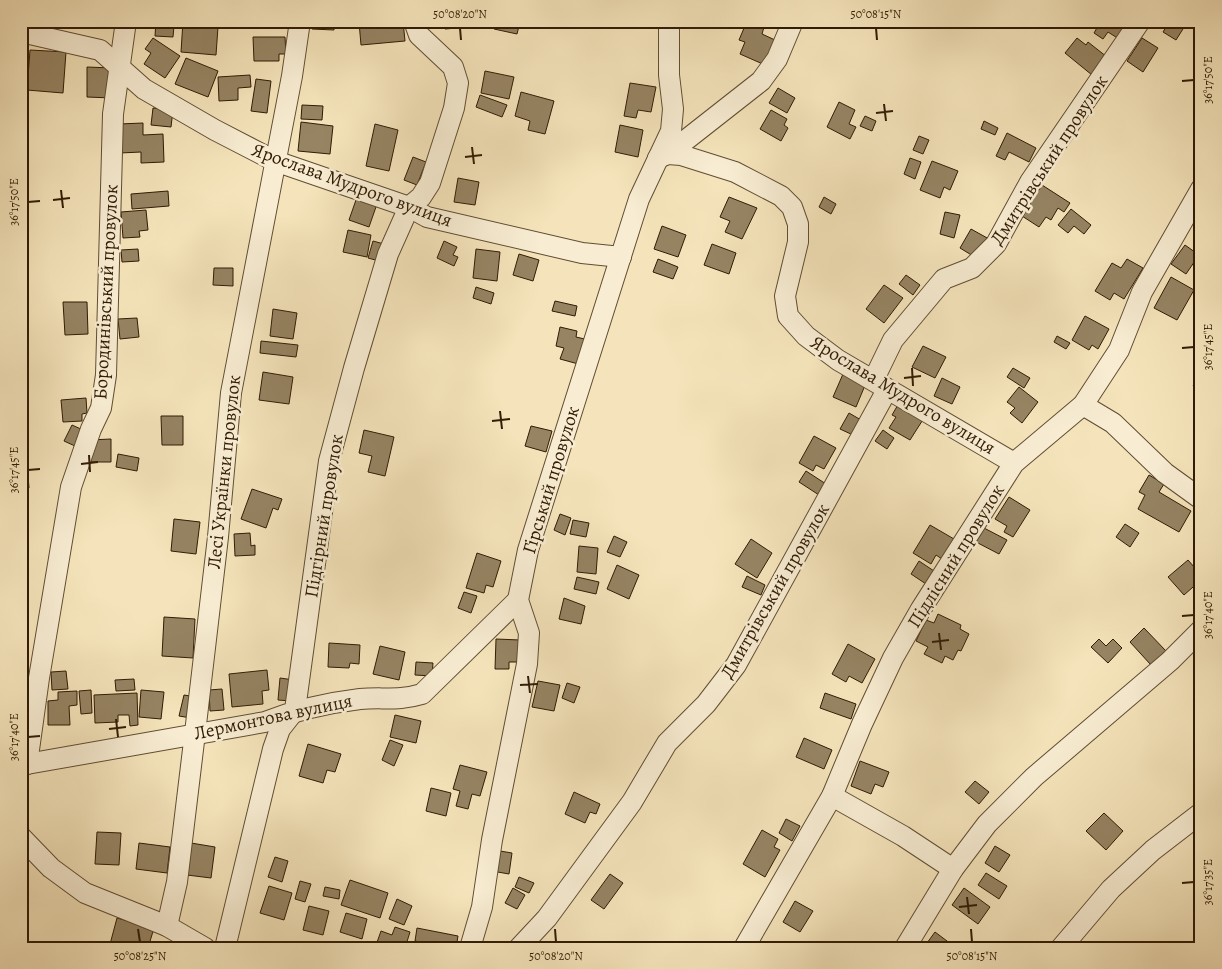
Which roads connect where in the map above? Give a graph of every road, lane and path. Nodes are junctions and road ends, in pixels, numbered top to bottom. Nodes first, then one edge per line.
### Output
1 (126, 21) edge
2 (300, 21) edge
3 (414, 21) edge
4 (669, 21) edge
5 (793, 21) edge
6 (1140, 21) edge
7 (21, 32) edge
8 (118, 66) junction
9 (663, 156) junction
10 (274, 161) junction
11 (1201, 190) edge
12 (409, 208) junction
13 (621, 257) junction
14 (881, 385) junction
15 (1083, 405) junction
16 (1014, 464) junction
17 (1201, 499) edge
18 (518, 600) junction
19 (1201, 630) edge
20 (294, 710) junction
21 (196, 733) junction
22 (24, 765) edge
23 (832, 796) junction
24 (1201, 814) edge
25 (21, 837) edge
26 (953, 869) junction
27 (167, 926) junction
28 (205, 948) edge
29 (226, 948) edge
30 (470, 948) edge
31 (519, 948) edge
32 (744, 948) edge
33 (904, 948) edge
34 (1061, 948) edge

1 - 8 street, Бородинівський провулок
2 - 10 street, Лесі Українки провулок
3 - 12 street, Підгірний провулок
4 - 9 street, Гірський провулок
5 - 9 street
6 - 14 street, Дмитрівський провулок
7 - 8 street, Ярослава Мудрого вулиця
8 - 10 street, Ярослава Мудрого вулиця
8 - 22 street, Бородинівський провулок
9 - 13 street, Гірський провулок
9 - 14 street, Ярослава Мудрого вулиця
10 - 12 street, Ярослава Мудрого вулиця
10 - 21 street, Лесі Українки провулок
11 - 15 street, Підлісний провулок
12 - 13 street, Ярослава Мудрого вулиця
12 - 20 street, Підгірний провулок
13 - 18 street, Гірський провулок
14 - 16 street, Ярослава Мудрого вулиця
14 - 31 street, Дмитрівський провулок
15 - 16 street, Підлісний провулок
15 - 17 street
16 - 23 street, Підлісний провулок
18 - 20 street, Лермонтова вулиця
18 - 30 street, Гірський провулок
19 - 26 street
20 - 21 street, Лермонтова вулиця
20 - 29 street, Підгірний провулок
21 - 22 street, Лермонтова вулиця
21 - 27 street, Лесі Українки провулок
23 - 26 street
23 - 32 street, Підлісний провулок
24 - 34 street
25 - 27 street
26 - 33 street
27 - 28 street

